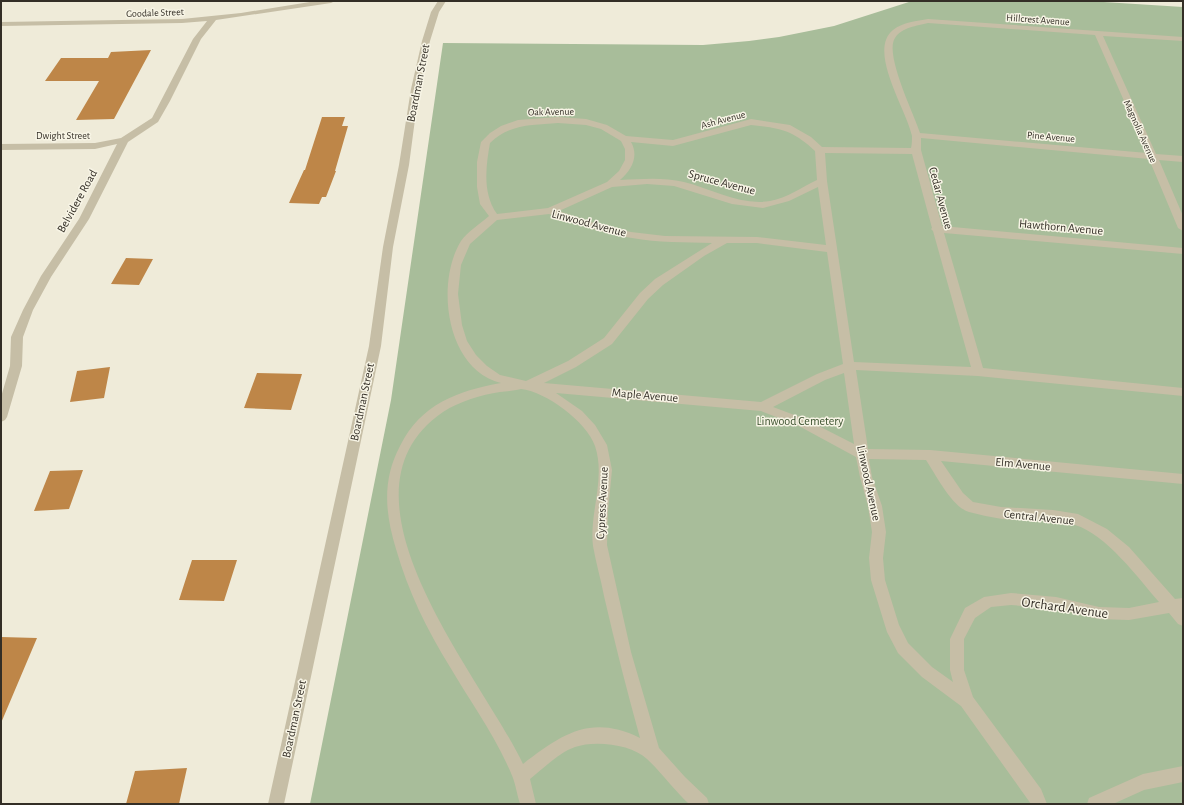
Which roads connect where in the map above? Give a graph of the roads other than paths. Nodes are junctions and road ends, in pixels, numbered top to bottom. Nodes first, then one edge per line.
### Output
1 (331, 1) edge
2 (442, 1) edge
3 (213, 18) junction
4 (1, 24) edge
5 (894, 33) joint
6 (1098, 34) junction
7 (1183, 39) edge
8 (916, 135) junction
9 (624, 139) junction
10 (124, 140) junction
11 (1, 147) edge
12 (820, 150) junction
13 (916, 151) junction
14 (1153, 157) junction
15 (1183, 158) edge
16 (822, 181) junction
17 (610, 184) junction
18 (550, 211) junction
19 (494, 217) junction
20 (1183, 228) edge
21 (936, 229) junction
22 (725, 240) junction
23 (833, 249) junction
24 (1183, 251) edge
25 (850, 366) junction
26 (978, 372) junction
27 (528, 386) junction
28 (1183, 392) edge
29 (762, 407) junction
30 (1, 417) edge
31 (862, 454) junction
32 (930, 455) junction
33 (1183, 479) edge
34 (1178, 605) edge
35 (1183, 619) edge
36 (966, 701) junction
37 (652, 752) junction
38 (1183, 774) edge
39 (520, 776) junction
40 (276, 804) edge
41 (528, 804) edge
42 (701, 804) edge
43 (1039, 804) edge
44 (1095, 804) edge

1 - 3 street, Goodale Street
2 - 40 street, Boardman Street
3 - 4 street, Goodale Street
3 - 10 street
5 - 6 street, Hillcrest Avenue
5 - 8 street, Cedar Avenue
6 - 7 street, Hillcrest Avenue
6 - 14 street, Magnolia Avenue
8 - 13 street, Cedar Avenue
8 - 14 street, Pine Avenue
9 - 12 street, Ash Avenue
9 - 17 street
9 - 19 street, Oak Avenue
10 - 11 street, Dwight Street
10 - 30 street, Belvidere Road
12 - 13 street
12 - 16 street, Linwood Avenue
13 - 21 street, Cedar Avenue
14 - 15 street, Pine Avenue
14 - 20 street, Magnolia Avenue
16 - 17 street, Spruce Avenue
16 - 23 street, Linwood Avenue
17 - 18 street
18 - 19 street, Linwood Avenue
18 - 22 street, Linwood Avenue
19 - 27 street
21 - 24 street, Hawthorn Avenue
21 - 26 street, Cedar Avenue
22 - 23 street, Linwood Avenue
22 - 27 street, Linwood Avenue
23 - 25 street, Linwood Avenue
25 - 26 street
25 - 29 street
25 - 31 street, Linwood Avenue
26 - 28 street
27 - 29 street, Maple Avenue
27 - 37 street, Cypress Avenue
27 - 39 street, Cypress Avenue
29 - 31 street, Maple Avenue
31 - 32 street, Elm Avenue
31 - 36 street, Linwood Avenue
32 - 33 street, Elm Avenue
32 - 34 street, Central Avenue
34 - 35 street, Central Avenue
34 - 36 street, Orchard Avenue
36 - 43 street, Linwood Avenue
37 - 39 street, Cypress Avenue
37 - 42 street, Cypress Avenue
38 - 44 street
39 - 41 street, Cypress Avenue

